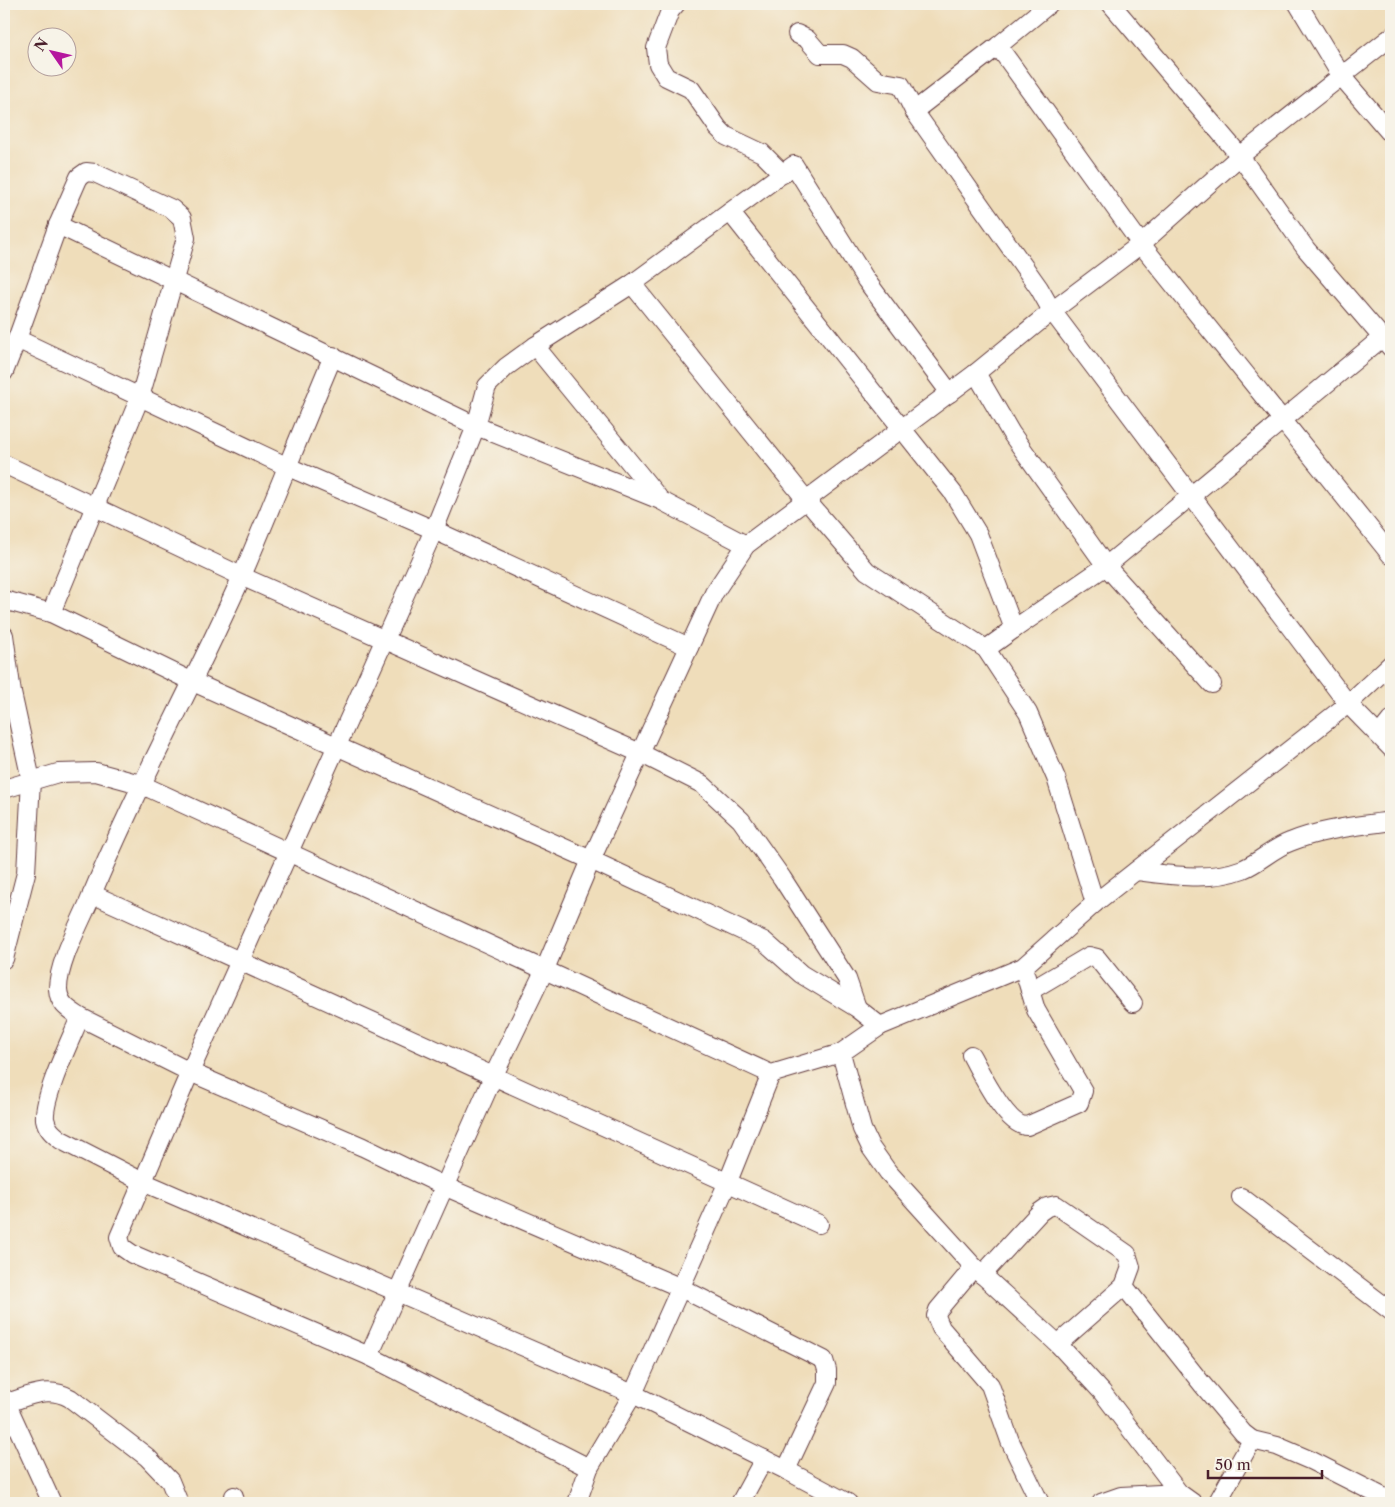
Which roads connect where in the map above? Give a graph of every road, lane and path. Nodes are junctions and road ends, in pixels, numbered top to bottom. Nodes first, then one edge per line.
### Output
1 (676, 4) edge
2 (1049, 4) edge
3 (1111, 4) edge
4 (1298, 4) edge
5 (797, 34) dead end
6 (1391, 37) edge
7 (998, 46) junction
8 (1342, 77) junction
9 (914, 111) junction
10 (1391, 134) edge
11 (1240, 156) junction
12 (783, 174) junction
13 (730, 212) junction
14 (58, 225) junction
15 (1142, 244) junction
16 (174, 281) junction
17 (632, 284) junction
18 (1052, 311) junction
19 (18, 340) junction
20 (1387, 342) edge
21 (535, 346) junction
22 (332, 356) junction
23 (4, 372) edge
24 (976, 373) junction
25 (950, 393) junction
26 (140, 397) junction
27 (1283, 419) junction
28 (476, 426) junction
29 (901, 430) junction
30 (4, 464) edge
31 (286, 466) junction
32 (1192, 495) junction
33 (660, 500) junction
34 (807, 501) junction
35 (93, 508) junction
36 (434, 530) junction
37 (746, 545) junction
38 (1391, 555) edge
39 (1106, 566) junction
40 (241, 576) junction
41 (4, 600) edge
42 (51, 613) junction
43 (1014, 629) junction
44 (4, 635) edge
45 (386, 640) junction
46 (689, 647) junction
47 (986, 648) junction
48 (1391, 664) edge
49 (191, 681) junction
50 (1212, 684) dead end
51 (8, 693) edge
52 (1348, 704) junction
53 (1391, 720) edge
54 (1385, 741) edge
55 (337, 748) junction
56 (640, 753) junction
57 (31, 780) junction
58 (140, 784) junction
59 (4, 789) edge
60 (1391, 821) edge
61 (290, 852) junction
62 (591, 860) junction
63 (1136, 871) junction
64 (92, 894) junction
65 (1095, 903) junction
66 (6, 935) edge
67 (4, 959) edge
68 (240, 962) junction
69 (1023, 967) junction
70 (545, 969) junction
71 (1030, 991) junction
72 (1133, 1003) dead end
73 (857, 1008) junction
74 (80, 1016) junction
75 (880, 1026) junction
76 (841, 1053) junction
77 (971, 1056) dead end
78 (190, 1072) junction
79 (771, 1074) junction
80 (494, 1075) junction
81 (143, 1182) junction
82 (727, 1184) junction
83 (446, 1187) junction
84 (1240, 1197) dead end
85 (819, 1224) dead end
86 (978, 1271) junction
87 (1124, 1286) junction
88 (679, 1287) junction
89 (400, 1292) junction
90 (1391, 1311) edge
91 (1058, 1344) junction
92 (369, 1356) junction
93 (632, 1394) junction
94 (5, 1402) edge
95 (1252, 1440) junction
96 (764, 1459) junction
97 (589, 1468) junction
98 (786, 1470) junction
99 (1365, 1496) edge
100 (1186, 1498) edge
101 (1391, 1501) edge
102 (52, 1503) edge
103 (179, 1503) edge
104 (577, 1503) edge
105 (740, 1503) edge
106 (848, 1503) edge
107 (1040, 1503) edge
108 (1101, 1503) edge
109 (1217, 1503) edge

1 - 12 street
2 - 7 street
3 - 11 street
4 - 8 street
5 - 9 street
6 - 8 street
7 - 9 street
7 - 15 street
8 - 10 street
8 - 11 street
9 - 18 street
11 - 15 street
11 - 20 street
12 - 13 street
12 - 25 street
13 - 17 street
13 - 29 street
14 - 16 street
14 - 16 street
14 - 19 street
15 - 18 street
15 - 27 street
16 - 22 street
16 - 26 street
17 - 21 street
17 - 34 street
18 - 24 street
18 - 32 street
19 - 23 street
19 - 26 street
20 - 27 street
21 - 28 street
21 - 33 street
22 - 28 street
22 - 31 street
24 - 25 street
24 - 39 street
25 - 29 street
26 - 31 street
26 - 35 street
27 - 32 street
27 - 38 street
28 - 33 street
28 - 36 street
29 - 34 street
29 - 43 street
30 - 35 street
31 - 36 street
31 - 40 street
32 - 39 street
32 - 52 street
33 - 37 street
34 - 37 street
34 - 47 street
35 - 40 street
35 - 42 street
36 - 45 street
36 - 46 street
37 - 46 street
39 - 43 street
39 - 50 street
40 - 45 street
40 - 49 street
41 - 42 street
42 - 49 street
43 - 47 street
44 - 51 street
45 - 55 street
45 - 56 street
46 - 56 street
47 - 65 street
48 - 52 street
49 - 55 street
49 - 58 street
51 - 57 street
52 - 54 street
52 - 63 street
53 - 54 street
55 - 61 street
55 - 62 street
56 - 62 street
56 - 73 street
57 - 58 street
57 - 59 street
57 - 66 street
58 - 61 street
58 - 64 street
60 - 63 street
61 - 68 street
61 - 70 street
62 - 70 street
62 - 73 street
63 - 65 street
64 - 68 street
64 - 74 street
65 - 69 street
66 - 67 street
68 - 78 street
68 - 80 street
69 - 71 street
69 - 75 street
70 - 79 street
70 - 80 street
71 - 72 street
71 - 77 street
73 - 75 street
74 - 78 street
74 - 81 street
75 - 76 street
76 - 79 street
76 - 86 street
78 - 81 street
78 - 83 street
79 - 82 street
80 - 82 street
80 - 83 street
81 - 89 street
81 - 92 street
82 - 85 street
82 - 88 street
83 - 88 street
83 - 89 street
84 - 90 street
86 - 87 street
86 - 91 street
86 - 107 street
87 - 91 street
87 - 95 street
88 - 93 street
88 - 98 street
89 - 92 street
89 - 93 street
91 - 100 street
92 - 97 street
93 - 96 street
93 - 97 street
94 - 102 street
94 - 103 street
95 - 99 street
95 - 109 street
96 - 98 street
96 - 105 street
97 - 104 street
98 - 106 street
99 - 101 street
100 - 108 street

